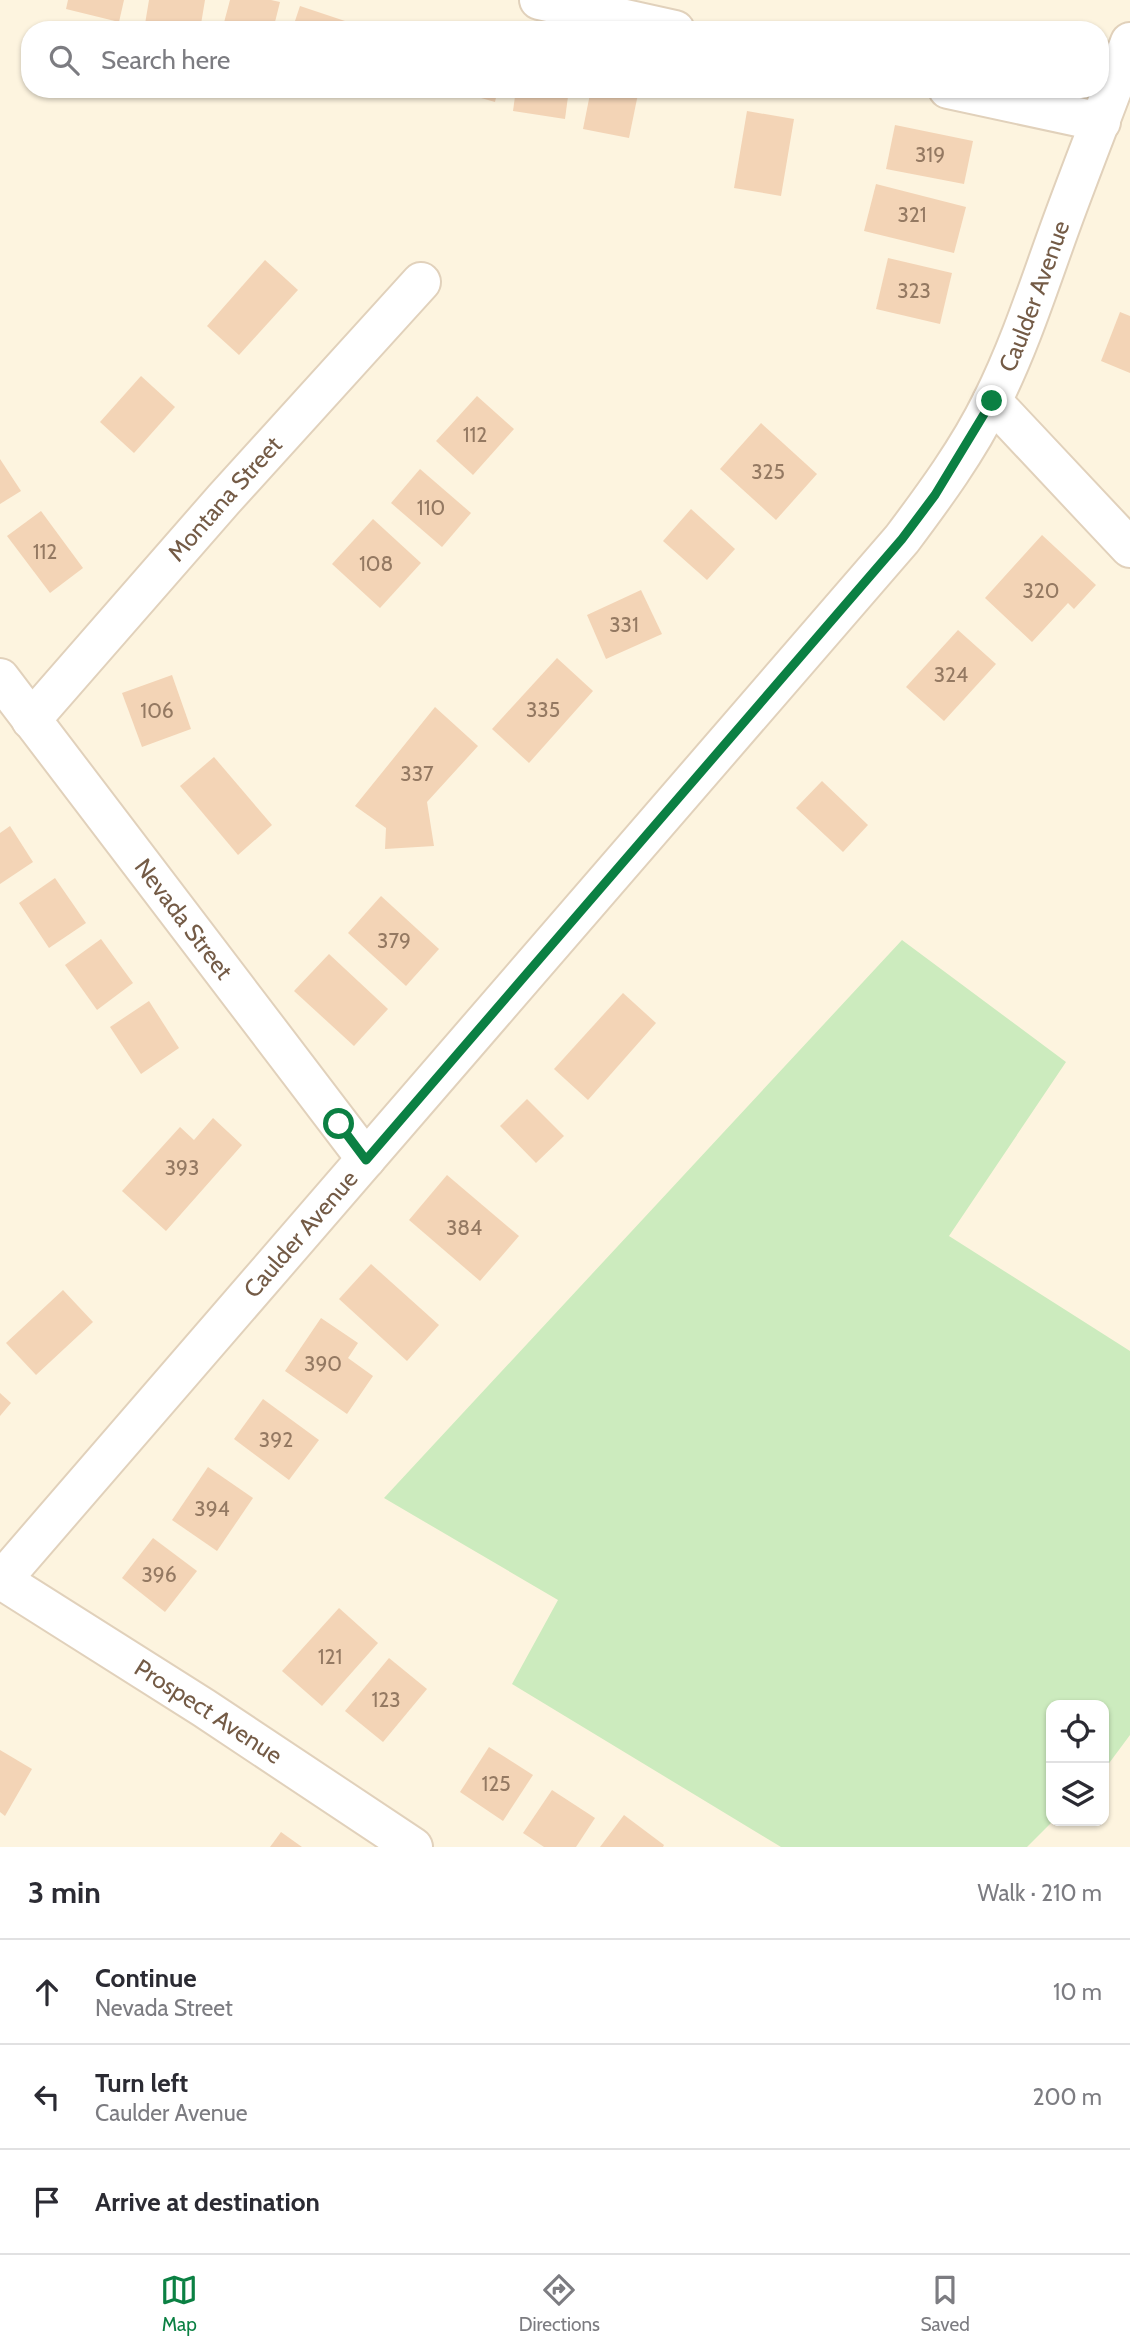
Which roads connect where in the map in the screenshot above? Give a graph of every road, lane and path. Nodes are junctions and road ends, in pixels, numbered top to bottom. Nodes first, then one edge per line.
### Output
1 (539, 0) edge
2 (634, 21) edge
3 (1130, 42) edge
4 (990, 98) edge
5 (1101, 122) junction
6 (421, 282) dead end
7 (992, 401) junction
8 (1130, 548) edge
9 (0, 678) edge
10 (32, 720) junction
11 (366, 1160) junction
12 (1, 1581) edge
13 (413, 1847) edge

1 - 2 street
3 - 5 street, Caulder Avenue
4 - 5 street
5 - 7 street, Caulder Avenue
6 - 10 street, Montana Street
7 - 8 street
7 - 11 street, Caulder Avenue
9 - 10 street, Nevada Street
10 - 11 street, Nevada Street
11 - 12 street, Caulder Avenue
12 - 13 street, Prospect Avenue

